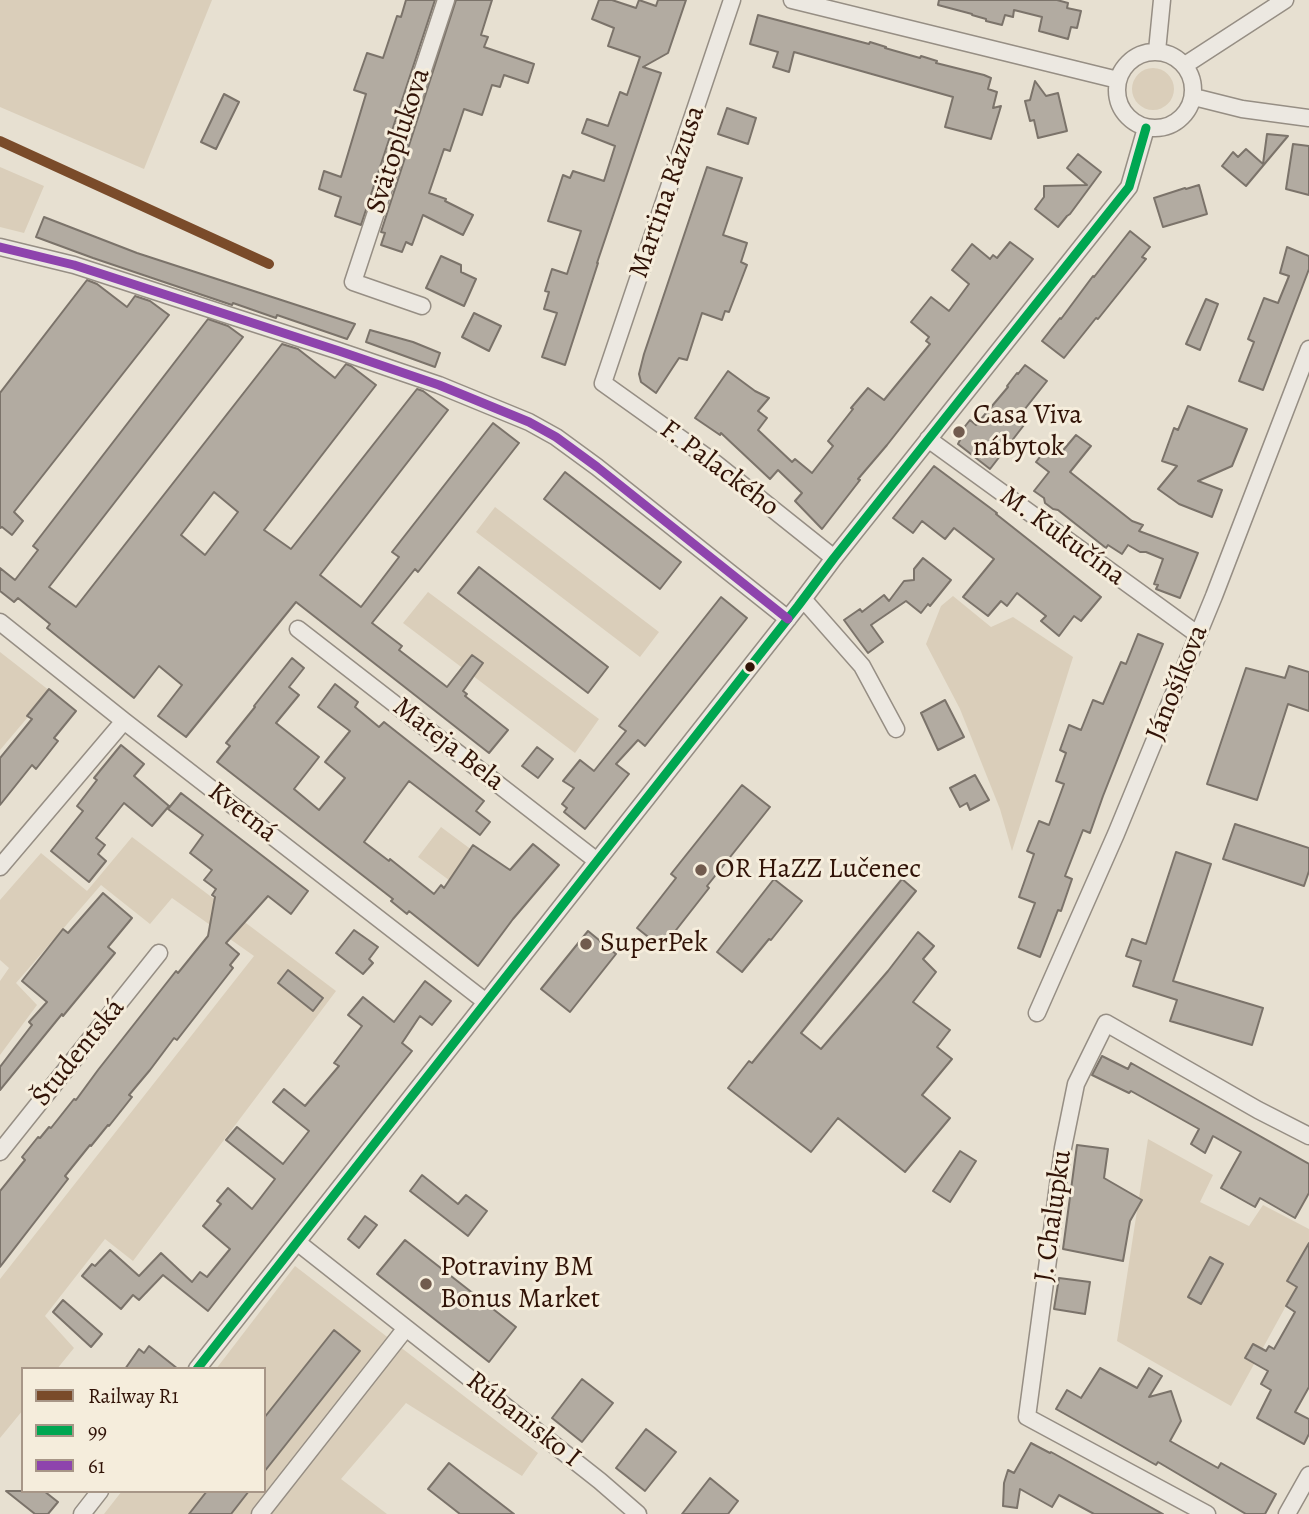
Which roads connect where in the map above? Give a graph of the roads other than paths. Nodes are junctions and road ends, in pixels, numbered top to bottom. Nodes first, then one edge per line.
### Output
1 (446, 0) edge
2 (732, 0) edge
3 (793, 0) edge
4 (1162, 0) edge
5 (1284, 0) edge
6 (1157, 51) junction
7 (1185, 65) junction
8 (1118, 80) junction
9 (1194, 97) junction
10 (1309, 118) edge
11 (1146, 128) junction
12 (0, 247) edge
13 (422, 306) dead end
14 (1309, 349) edge
15 (603, 383) joint
16 (928, 439) junction
17 (834, 558) junction
18 (803, 599) junction
19 (788, 619) junction
20 (0, 622) edge
21 (298, 629) dead end
22 (1197, 634) junction
23 (124, 721) junction
24 (896, 729) dead end
25 (597, 861) junction
26 (0, 867) edge
27 (159, 953) dead end
28 (486, 1002) junction
29 (1037, 1013) dead end
30 (1309, 1136) edge
31 (0, 1152) edge
32 (297, 1242) junction
33 (406, 1328) junction
34 (199, 1367) edge
35 (1309, 1475) edge
36 (98, 1493) edge
37 (82, 1514) edge
38 (260, 1514) edge
39 (638, 1514) edge
40 (1207, 1514) edge
41 (1287, 1514) edge

1 - 13 street, Svätoplukova
2 - 15 street, Martina Rázusa
3 - 8 street
4 - 6 street
5 - 7 street
6 - 7 street
6 - 8 street
7 - 9 street
8 - 11 street
9 - 10 street
9 - 11 street
11 - 16 street
12 - 19 street
14 - 22 street, Jánošíkova
15 - 17 street, F. Palackého
16 - 17 street
16 - 22 street, M. Kukučína
17 - 18 street
18 - 19 street
18 - 24 street
19 - 25 street
20 - 23 street, Kvetná
21 - 25 street, Mateja Bela
22 - 29 street, Jánošíkova
23 - 26 street
23 - 28 street, Kvetná
25 - 28 street
27 - 31 street, Študentská
28 - 32 street
30 - 40 street, J. Chalupku
32 - 33 street, Rúbanisko I
32 - 34 street
33 - 38 street
33 - 39 street, Rúbanisko I
35 - 41 street
36 - 37 street

